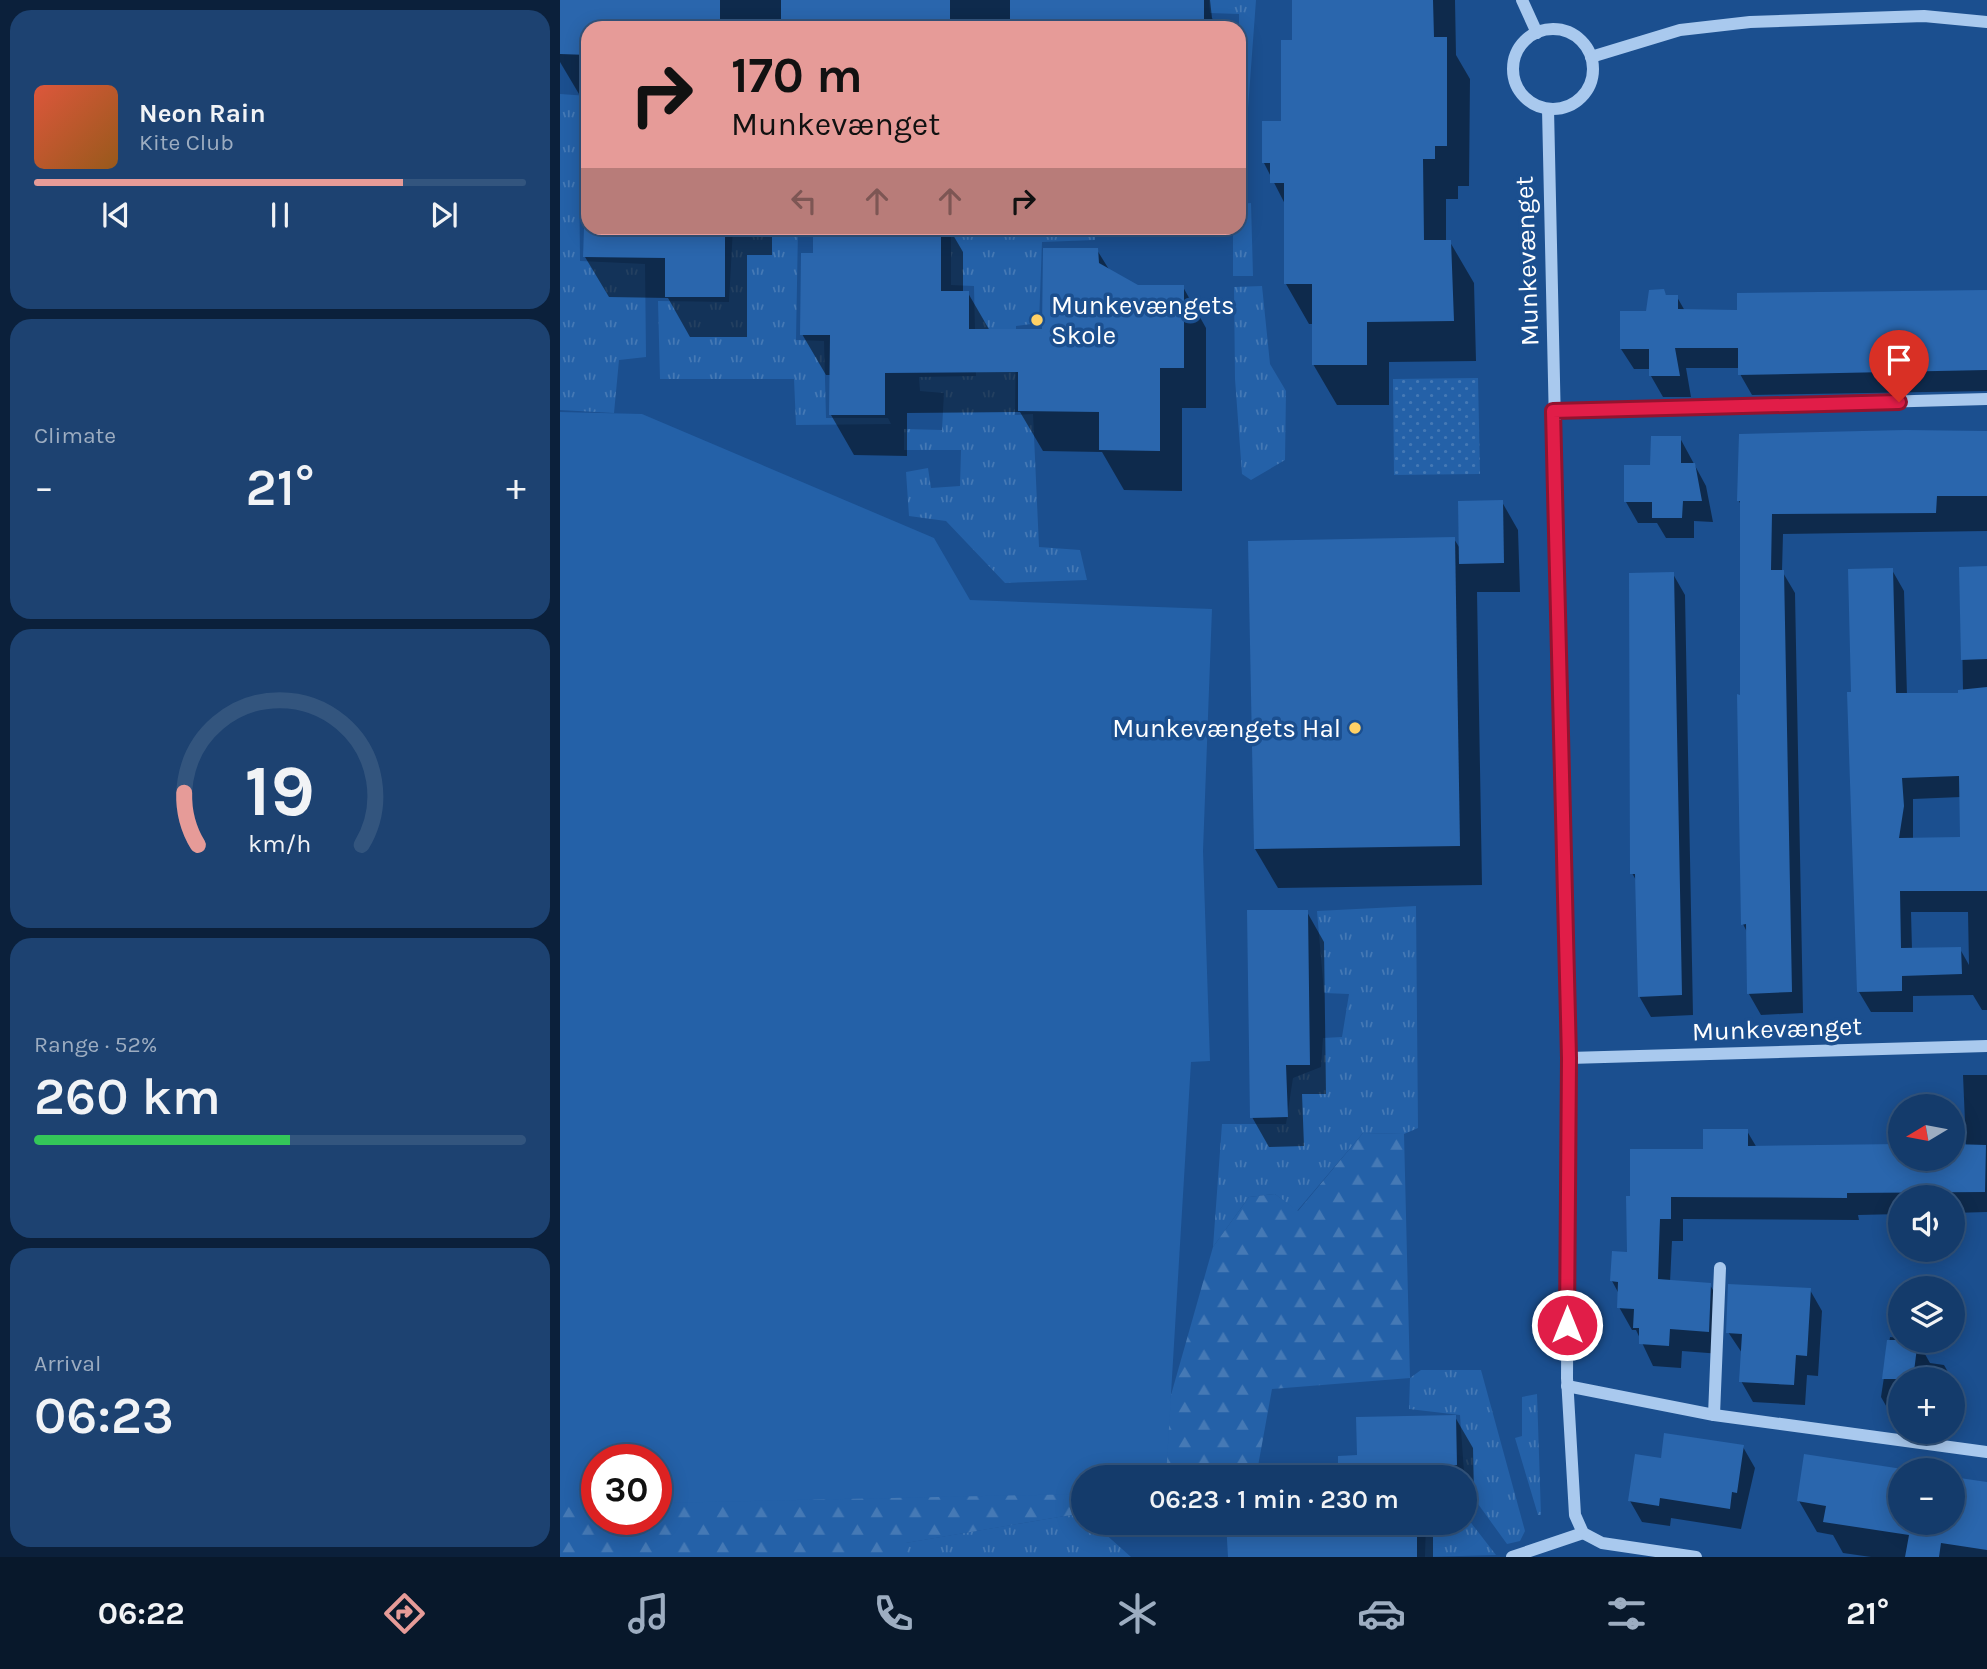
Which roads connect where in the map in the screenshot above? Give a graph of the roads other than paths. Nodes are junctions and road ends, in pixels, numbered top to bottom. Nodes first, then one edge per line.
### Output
1 (1522, 0) edge
2 (1987, 22) edge
3 (1537, 33) junction
4 (1591, 57) junction
5 (1548, 109) junction
6 (1987, 399) edge
7 (1553, 411) junction
8 (1987, 1046) edge
9 (1569, 1058) junction
10 (1720, 1268) dead end
11 (1567, 1386) junction
12 (1714, 1415) junction
13 (1987, 1452) edge
14 (1583, 1533) junction
15 (1511, 1557) edge
16 (1696, 1557) edge

1 - 3 street
2 - 4 street
3 - 4 street
3 - 5 street
4 - 5 street
5 - 7 street, Munkevænget
6 - 7 street
7 - 9 street, Munkevænget
8 - 9 street, Munkevænget
9 - 11 street, Munkevænget
10 - 12 street
11 - 12 street
11 - 14 street, Munkevænget
12 - 13 street
14 - 15 street
14 - 16 street

